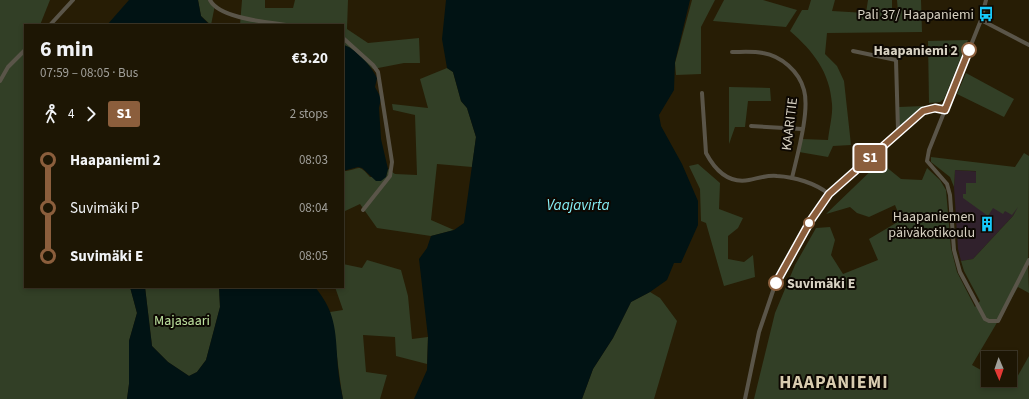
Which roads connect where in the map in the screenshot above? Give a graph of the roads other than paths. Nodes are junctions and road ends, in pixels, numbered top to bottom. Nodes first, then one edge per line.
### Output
1 (73, 0) edge
2 (210, 0) edge
3 (986, 0) edge
4 (981, 20) junction
5 (51, 24) edge
6 (278, 24) edge
7 (344, 39) edge
8 (1029, 45) edge
9 (24, 51) edge
10 (853, 51) dead end
11 (732, 52) dead end
12 (0, 81) edge
13 (702, 93) dead end
14 (945, 110) junction
15 (751, 126) dead end
16 (802, 129) junction
17 (899, 132) junction
18 (792, 178) junction
19 (829, 194) junction
20 (363, 210) dead end
21 (1029, 260) edge
22 (745, 399) edge

1 - 5 street
2 - 6 street
3 - 4 street
4 - 8 street
4 - 14 street
7 - 20 street
9 - 12 street
10 - 17 street
11 - 16 street, KAARITIE
13 - 18 street
14 - 17 street
14 - 21 street
15 - 16 street
16 - 18 street, KAARITIE
17 - 19 street
18 - 19 street
19 - 22 street

